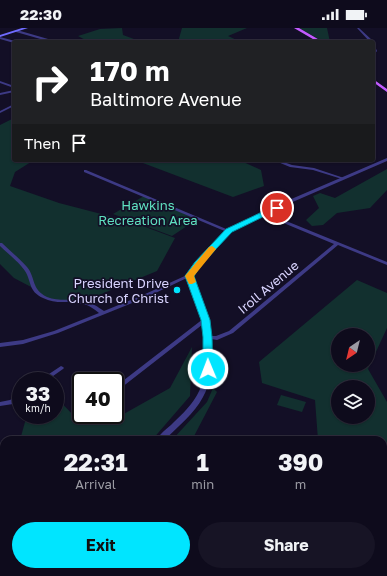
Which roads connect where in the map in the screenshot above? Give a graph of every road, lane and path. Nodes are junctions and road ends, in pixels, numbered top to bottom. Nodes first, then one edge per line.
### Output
1 (26, 28) edge
2 (293, 28) edge
3 (296, 28) edge
4 (358, 28) edge
5 (16, 31) junction
6 (0, 37) edge
7 (47, 40) edge
8 (314, 40) edge
9 (317, 40) edge
10 (370, 40) edge
11 (12, 41) edge
12 (0, 82) edge
13 (375, 83) edge
14 (7, 84) junction
15 (12, 86) edge
16 (12, 91) edge
17 (5, 92) junction
18 (387, 92) edge
19 (0, 94) edge
20 (12, 106) edge
21 (0, 112) edge
22 (387, 159) edge
23 (281, 162) edge
24 (85, 171) dead end
25 (342, 178) junction
26 (264, 214) junction
27 (229, 231) junction
28 (0, 244) edge
29 (337, 244) junction
30 (387, 264) edge
31 (189, 276) junction
32 (102, 312) junction
33 (205, 320) junction
34 (208, 337) junction
35 (0, 345) edge
36 (61, 368) dead end
37 (55, 372) edge
38 (124, 383) edge
39 (12, 401) edge
40 (0, 404) edge
41 (164, 436) edge

1 - 5 main road
2 - 8 main road
3 - 9 main road
4 - 10 street
5 - 6 main road
5 - 7 street
6 - 11 street
12 - 14 street
13 - 18 main road
14 - 15 street
14 - 17 street
16 - 17 street
17 - 19 street
20 - 21 street
22 - 25 street
23 - 25 street
24 - 27 street
25 - 26 street
26 - 27 street
26 - 29 street
27 - 31 street
28 - 32 street
29 - 30 street
29 - 34 street, Iroll Avenue
31 - 32 street
31 - 33 street
32 - 35 street
33 - 34 street
33 - 38 street
34 - 41 street
36 - 37 street
39 - 40 street

